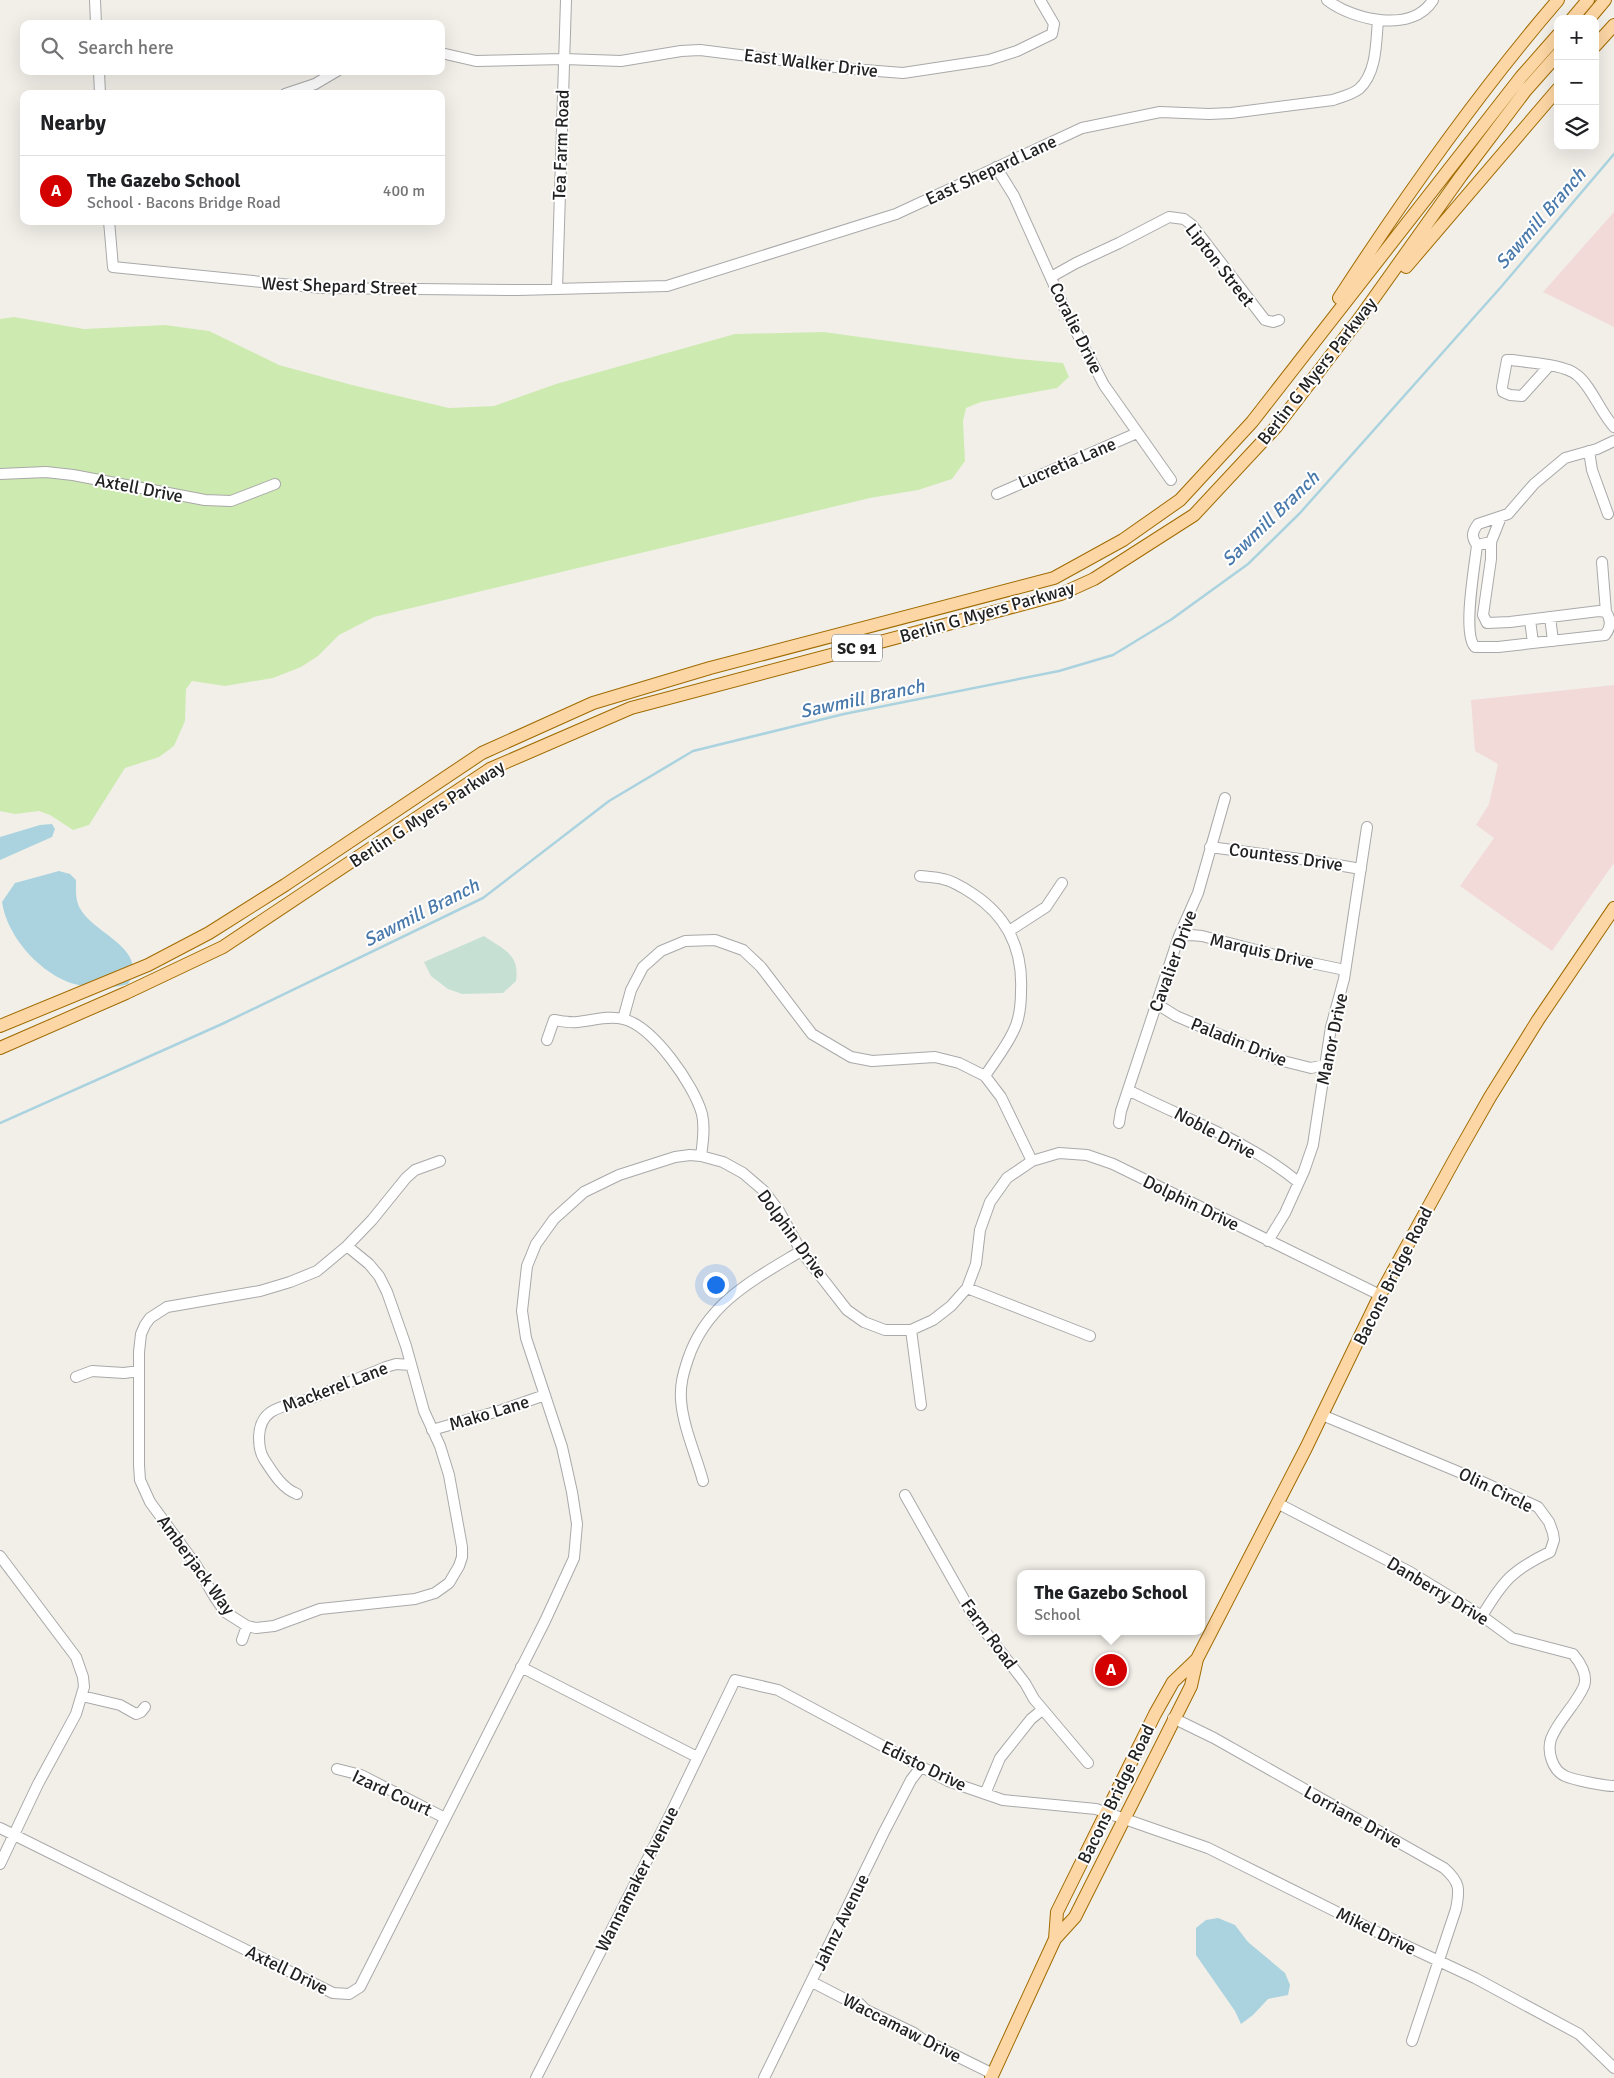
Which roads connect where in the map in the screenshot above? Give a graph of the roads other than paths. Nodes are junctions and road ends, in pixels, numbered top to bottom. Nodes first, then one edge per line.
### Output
1 (95, 0) edge
2 (566, 0) edge
3 (1040, 0) edge
4 (1327, 0) edge
5 (1433, 0) edge
6 (1558, 0) edge
7 (1588, 0) edge
8 (1606, 0) edge
9 (1575, 15) edge
10 (1593, 15) edge
11 (96, 20) edge
12 (1378, 20) junction
13 (1614, 24) edge
14 (1554, 40) edge
15 (1599, 41) edge
16 (445, 54) edge
17 (1554, 58) edge
18 (564, 59) junction
19 (98, 75) edge
20 (330, 75) edge
21 (100, 90) edge
22 (297, 90) edge
23 (1554, 94) edge
24 (996, 167) junction
25 (109, 225) edge
26 (1051, 277) junction
27 (557, 289) junction
28 (1360, 319) junction
29 (1279, 320) dead end
30 (1549, 366) junction
31 (1294, 368) junction
32 (1614, 427) edge
33 (1137, 433) junction
34 (1614, 441) edge
35 (1589, 450) junction
36 (0, 474) edge
37 (1171, 480) dead end
38 (275, 484) dead end
39 (997, 494) dead end
40 (1608, 514) dead end
41 (1501, 517) junction
42 (1491, 542) junction
43 (1477, 545) junction
44 (1602, 562) dead end
45 (1054, 578) junction
46 (1060, 594) junction
47 (1606, 612) junction
48 (1550, 617) junction
49 (1530, 620) junction
50 (1553, 641) junction
51 (1533, 643) junction
52 (1225, 798) dead end
53 (1367, 827) dead end
54 (1210, 847) junction
55 (1361, 869) junction
56 (920, 876) dead end
57 (1062, 883) dead end
58 (1614, 908) edge
59 (1010, 931) junction
60 (1179, 936) junction
61 (1345, 970) junction
62 (1157, 1004) junction
63 (623, 1019) junction
64 (0, 1026) edge
65 (547, 1040) dead end
66 (0, 1048) edge
67 (1325, 1065) junction
68 (984, 1076) junction
69 (1128, 1090) junction
70 (1119, 1123) dead end
71 (701, 1156) junction
72 (1032, 1161) junction
73 (440, 1162) dead end
74 (1298, 1182) junction
75 (1268, 1241) junction
76 (347, 1246) junction
77 (801, 1251) junction
78 (967, 1288) junction
79 (1380, 1295) junction
80 (911, 1330) junction
81 (1090, 1336) dead end
82 (411, 1365) junction
83 (140, 1371) junction
84 (76, 1377) dead end
85 (545, 1395) junction
86 (921, 1405) dead end
87 (1322, 1415) junction
88 (432, 1430) junction
89 (703, 1481) dead end
90 (297, 1494) dead end
91 (905, 1495) dead end
92 (1277, 1503) junction
93 (0, 1556) edge
94 (1482, 1616) junction
95 (247, 1626) junction
96 (242, 1640) dead end
97 (1197, 1658) junction
98 (521, 1667) junction
99 (735, 1680) joint
100 (82, 1696) junction
101 (144, 1707) dead end
102 (1042, 1710) junction
103 (1173, 1718) junction
104 (697, 1757) junction
105 (1088, 1763) dead end
106 (921, 1767) junction
107 (337, 1769) dead end
108 (1614, 1786) edge
109 (985, 1794) junction
110 (1106, 1812) junction
111 (446, 1818) junction
112 (1124, 1818) junction
113 (0, 1828) edge
114 (14, 1835) junction
115 (0, 1864) edge
116 (1055, 1939) junction
117 (1438, 1960) junction
118 (812, 1982) junction
119 (1412, 2041) dead end
120 (1614, 2068) edge
121 (992, 2076) edge
122 (536, 2078) edge
123 (764, 2078) edge

1 - 11 street
2 - 18 street, Tea Farm Road
3 - 18 street, East Walker Drive
4 - 12 street
5 - 12 street
6 - 31 main road
7 - 9 main road
8 - 10 main road
12 - 24 street, East Shepard Lane
13 - 15 main road
14 - 31 main road, Berlin G Myers Parkway / SC 91
16 - 18 street, East Walker Drive
17 - 28 main road, Berlin G Myers Parkway / SC 91
18 - 27 street, Tea Farm Road
19 - 21 street
20 - 22 street
23 - 28 main road
24 - 26 street, Coralie Drive
24 - 27 street, East Shepard Lane
25 - 27 street, West Shepard Street
26 - 29 street, Lipton Street
26 - 33 street, Coralie Drive
28 - 46 main road, Berlin G Myers Parkway / SC 91
30 - 30 street
30 - 32 street
31 - 45 main road, Berlin G Myers Parkway / SC 91
33 - 37 street, Coralie Drive
33 - 39 street, Lucretia Lane
34 - 35 street
35 - 40 street
35 - 41 street
36 - 38 street, Axtell Drive
41 - 42 street
41 - 43 street
42 - 43 street
42 - 49 street
43 - 51 street
44 - 47 street
45 - 46 main road
45 - 64 main road, Berlin G Myers Parkway / SC 91
46 - 66 main road, Berlin G Myers Parkway / SC 91
47 - 48 street
47 - 50 street
48 - 49 street
48 - 50 street
49 - 51 street
50 - 51 street
52 - 54 street, Cavalier Drive
53 - 55 street, Manor Drive
54 - 55 street, Countess Drive
54 - 60 street, Cavalier Drive
55 - 61 street, Manor Drive
56 - 59 street
57 - 59 street
58 - 79 main road, Bacons Bridge Road
59 - 68 street
60 - 61 street, Marquis Drive
60 - 62 street, Cavalier Drive
61 - 67 street, Manor Drive
62 - 67 street, Paladin Drive
62 - 69 street, Cavalier Drive
63 - 65 street
63 - 68 street
63 - 71 street
67 - 74 street, Manor Drive
68 - 72 street
69 - 70 street, Cavalier Drive
69 - 74 street, Noble Drive
71 - 77 street, Dolphin Drive
71 - 85 street, Dolphin Drive
72 - 75 street, Dolphin Drive
72 - 78 street, Dolphin Drive
73 - 76 street
74 - 75 street, Manor Drive
75 - 79 street, Dolphin Drive
76 - 82 street, Amberjack Way
76 - 83 street, Amberjack Way
77 - 80 street, Dolphin Drive
77 - 89 street
78 - 80 street, Dolphin Drive
78 - 81 street
79 - 87 main road, Bacons Bridge Road
80 - 86 street
82 - 88 street, Amberjack Way
82 - 90 street, Mackerel Lane
83 - 84 street
83 - 95 street, Amberjack Way
85 - 88 street, Mako Lane
85 - 98 street, Dolphin Drive
87 - 92 main road, Bacons Bridge Road
87 - 94 street, Olin Circle
88 - 95 street, Amberjack Way
91 - 102 street, Farm Road
92 - 94 street, Danberry Drive
92 - 97 main road, Bacons Bridge Road
93 - 100 street
94 - 108 street, Danberry Drive
95 - 96 street
97 - 103 main road, Bacons Bridge Road
97 - 110 main road, Bacons Bridge Road
98 - 104 street
98 - 111 street, Axtell Drive
99 - 104 street, Wannamaker Avenue
99 - 106 street, Edisto Drive
100 - 101 street
100 - 114 street
102 - 105 street, Farm Road
102 - 109 street
103 - 112 main road, Bacons Bridge Road
103 - 117 street, Lorriane Drive
104 - 122 street, Wannamaker Avenue
106 - 109 street, Edisto Drive
106 - 118 street, Jahnz Avenue
107 - 111 street, Izard Court
109 - 110 street, Edisto Drive
110 - 112 street, Edisto Drive
110 - 116 main road, Bacons Bridge Road
111 - 114 street, Axtell Drive
112 - 116 main road, Bacons Bridge Road
112 - 117 street, Mikel Drive
113 - 114 street, Axtell Drive
114 - 115 street
116 - 121 main road, Bacons Bridge Road
117 - 119 street, Lorriane Drive
117 - 120 street, Mikel Drive
118 - 121 street, Waccamaw Drive
118 - 123 street, Jahnz Avenue

